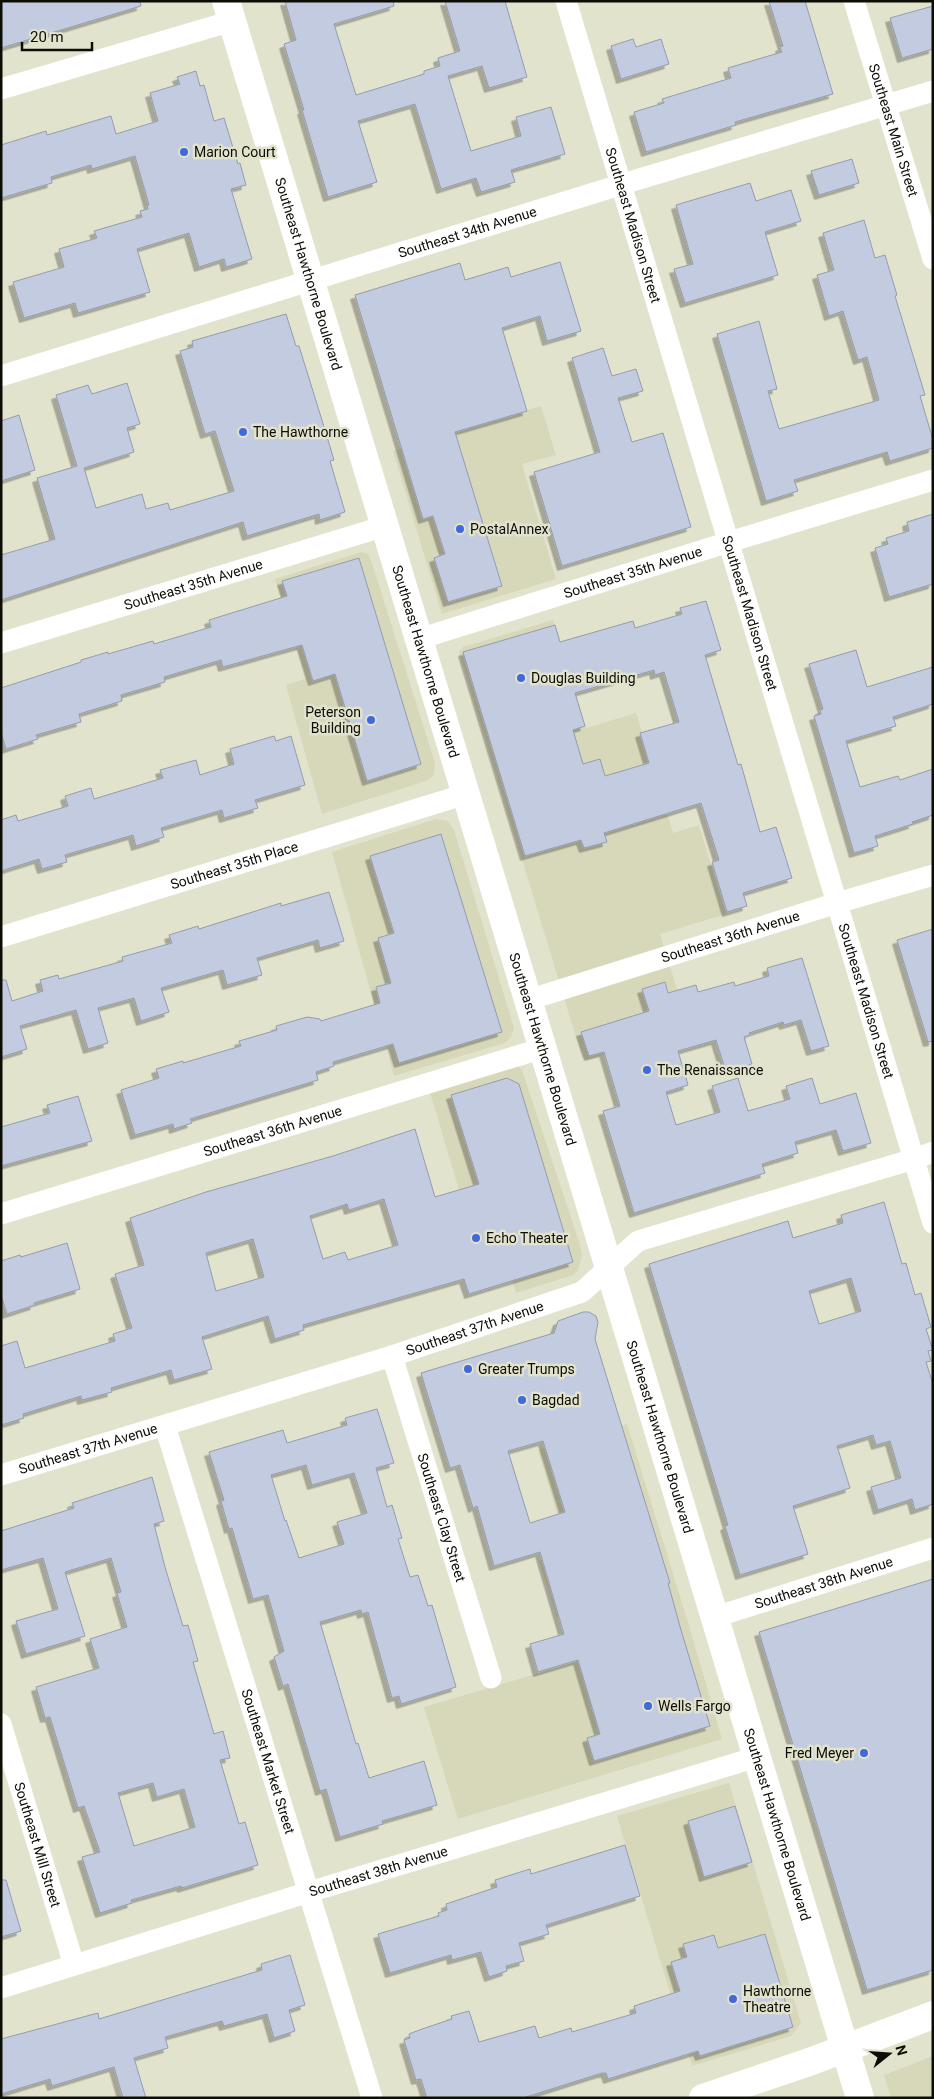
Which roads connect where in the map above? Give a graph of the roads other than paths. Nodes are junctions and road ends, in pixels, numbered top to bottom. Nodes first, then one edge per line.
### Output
1 (566, 1) edge
2 (854, 1) edge
3 (229, 11) edge
4 (1, 89) edge
5 (933, 92) edge
6 (886, 105) junction
7 (621, 185) junction
8 (933, 259) edge
9 (311, 281) junction
10 (1, 376) edge
11 (933, 480) edge
12 (385, 526) junction
13 (728, 542) junction
14 (419, 640) junction
15 (1, 643) edge
16 (466, 794) junction
17 (933, 875) edge
18 (837, 903) junction
19 (1, 937) edge
20 (528, 1000) junction
21 (543, 1048) junction
22 (923, 1156) edge
23 (1, 1214) edge
24 (933, 1223) edge
25 (610, 1268) junction
26 (392, 1356) junction
27 (166, 1426) junction
28 (1, 1475) edge
29 (933, 1548) edge
30 (715, 1617) junction
31 (491, 1678) dead end
32 (1, 1724) edge
33 (757, 1757) junction
34 (309, 1892) junction
35 (74, 1965) junction
36 (1, 1988) edge
37 (933, 2015) edge
38 (845, 2048) junction
39 (372, 2098) edge
40 (703, 2098) edge
41 (860, 2098) edge

1 - 7 street, Southeast Madison Street
2 - 6 street, Southeast Main Street
3 - 4 street
3 - 9 main road, Southeast Hawthorne Boulevard
5 - 6 street, Southeast 34th Avenue
6 - 7 street, Southeast 34th Avenue
6 - 8 street, Southeast Main Street
7 - 9 street, Southeast 34th Avenue
7 - 13 street, Southeast Madison Street
9 - 10 street, Southeast 34th Avenue
9 - 12 main road, Southeast Hawthorne Boulevard
11 - 13 street, Southeast 35th Avenue
12 - 14 main road, Southeast Hawthorne Boulevard
12 - 15 street, Southeast 35th Avenue
13 - 14 street, Southeast 35th Avenue
13 - 18 street, Southeast Madison Street
14 - 16 main road, Southeast Hawthorne Boulevard
16 - 19 street, Southeast 35th Place
16 - 20 main road, Southeast Hawthorne Boulevard
17 - 18 street, Southeast 36th Avenue
18 - 20 street, Southeast 36th Avenue
18 - 22 street, Southeast Madison Street
20 - 21 main road, Southeast Hawthorne Boulevard
21 - 23 street, Southeast 36th Avenue
21 - 25 main road, Southeast Hawthorne Boulevard
22 - 24 street, Southeast Madison Street
22 - 25 street, Southeast 37th Avenue
25 - 26 street, Southeast 37th Avenue
25 - 30 main road, Southeast Hawthorne Boulevard
26 - 27 street, Southeast 37th Avenue
26 - 31 street, Southeast Clay Street
27 - 28 street, Southeast 37th Avenue
27 - 34 street, Southeast Market Street
29 - 30 street, Southeast 38th Avenue
30 - 33 main road, Southeast Hawthorne Boulevard
32 - 35 street, Southeast Mill Street
33 - 34 street, Southeast 38th Avenue
33 - 38 main road, Southeast Hawthorne Boulevard
34 - 35 street, Southeast 38th Avenue
34 - 39 street, Southeast Market Street
35 - 36 street, Southeast 38th Avenue
37 - 38 main road
38 - 40 main road
38 - 41 main road, Southeast Hawthorne Boulevard

